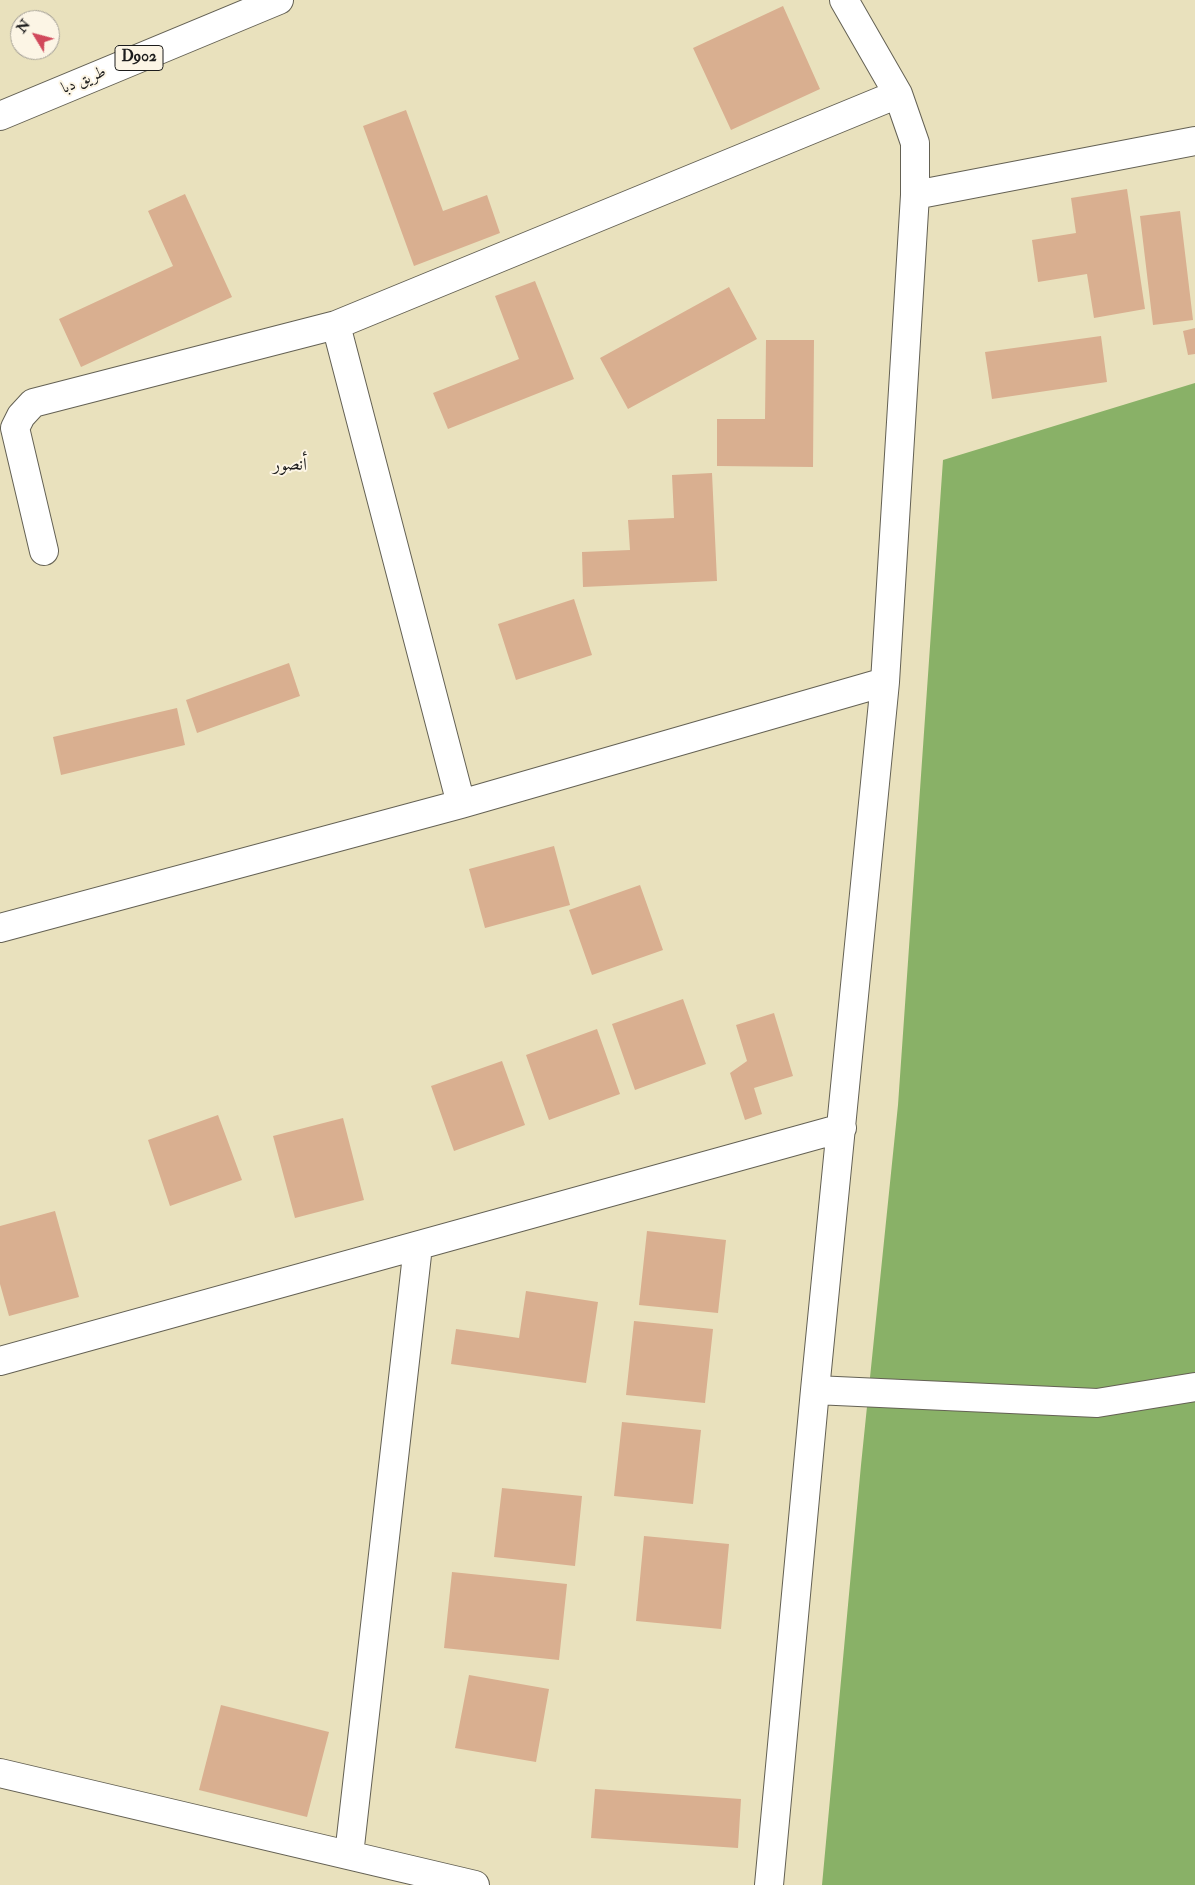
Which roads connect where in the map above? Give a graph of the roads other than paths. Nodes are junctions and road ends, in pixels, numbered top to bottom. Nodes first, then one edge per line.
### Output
1 (279, 0) edge
2 (844, 0) edge
3 (898, 94) junction
4 (0, 116) edge
5 (1195, 141) edge
6 (914, 195) junction
7 (336, 325) junction
8 (44, 551) dead end
9 (885, 682) junction
10 (461, 804) junction
11 (0, 928) edge
12 (842, 1128) junction
13 (418, 1246) junction
14 (0, 1361) edge
15 (1195, 1387) edge
16 (815, 1390) junction
17 (0, 1773) edge
18 (349, 1855) junction
19 (475, 1885) edge
20 (769, 1885) edge

1 - 4 street, طريق دبا / D902
2 - 3 street
3 - 6 street
3 - 7 street
5 - 6 street
6 - 9 street
7 - 8 street
7 - 10 street
9 - 10 street
9 - 12 street
10 - 11 street
12 - 13 street
12 - 16 street
13 - 14 street
13 - 18 street
15 - 16 street
16 - 20 street
17 - 18 street
18 - 19 street

